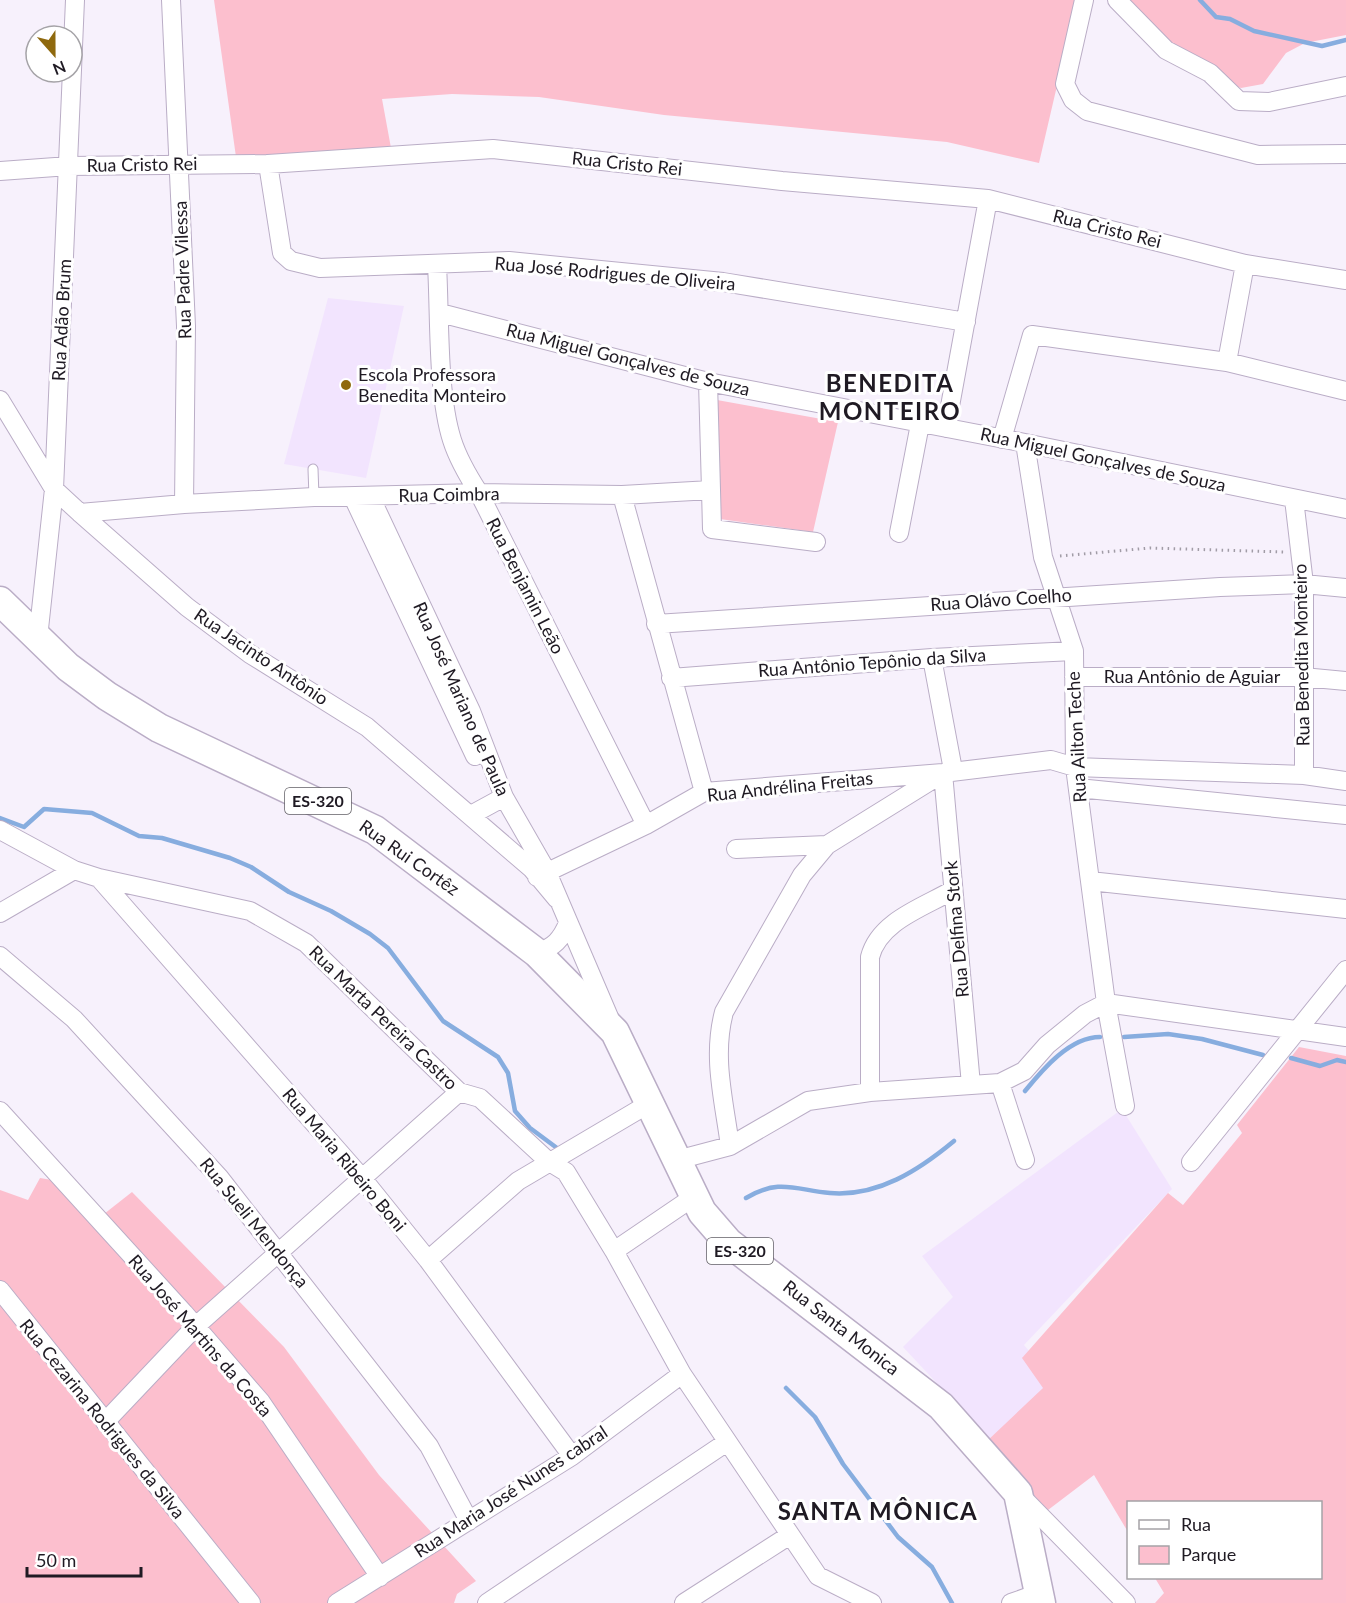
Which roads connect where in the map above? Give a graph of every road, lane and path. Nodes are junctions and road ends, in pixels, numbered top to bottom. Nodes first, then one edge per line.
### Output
1 (75, 0) edge
2 (171, 0) edge
3 (1084, 0) edge
4 (1117, 0) edge
5 (1346, 86) edge
6 (1346, 154) edge
7 (179, 163) junction
8 (268, 164) junction
9 (69, 166) junction
10 (0, 171) edge
11 (988, 199) junction
12 (1245, 264) junction
13 (437, 265) junction
14 (1346, 280) edge
15 (440, 313) junction
16 (966, 322) junction
17 (1227, 362) junction
18 (708, 382) junction
19 (1346, 391) edge
20 (0, 400) edge
21 (920, 424) junction
22 (946, 428) junction
23 (1002, 439) junction
24 (1025, 443) junction
25 (313, 468) dead end
26 (54, 489) junction
27 (711, 490) junction
28 (478, 493) junction
29 (622, 495) junction
30 (314, 497) junction
31 (361, 497) junction
32 (1294, 499) junction
33 (184, 504) junction
34 (1346, 510) edge
35 (80, 513) junction
36 (899, 533) dead end
37 (816, 542) dead end
38 (1299, 552) junction
39 (1043, 557) junction
40 (1304, 584) junction
41 (1346, 588) edge
42 (1056, 596) junction
43 (0, 601) edge
44 (656, 624) junction
45 (38, 638) junction
46 (1074, 651) junction
47 (932, 658) junction
48 (1074, 677) junction
49 (1303, 677) junction
50 (671, 678) junction
51 (1346, 681) edge
52 (1075, 767) junction
53 (948, 772) junction
54 (1304, 775) junction
55 (1346, 781) edge
56 (1078, 788) junction
57 (704, 792) junction
58 (499, 799) junction
59 (471, 815) junction
60 (1346, 815) edge
61 (646, 825) junction
62 (0, 830) edge
63 (827, 845) junction
64 (736, 849) dead end
65 (74, 870) junction
66 (539, 873) junction
67 (99, 878) junction
68 (1090, 881) junction
69 (953, 890) junction
70 (557, 899) joint
71 (1346, 909) edge
72 (0, 913) edge
73 (568, 923) junction
74 (537, 953) junction
75 (0, 956) edge
76 (1346, 970) edge
77 (1106, 1003) junction
78 (1297, 1030) junction
79 (615, 1032) junction
80 (1346, 1037) edge
81 (1000, 1083) junction
82 (971, 1084) junction
83 (459, 1092) junction
84 (870, 1092) junction
85 (650, 1103) junction
86 (1125, 1106) dead end
87 (0, 1111) edge
88 (730, 1146) junction
89 (677, 1160) junction
90 (1025, 1160) dead end
91 (548, 1161) junction
92 (1191, 1162) dead end
93 (362, 1179) junction
94 (694, 1196) junction
95 (614, 1251) junction
96 (280, 1254) junction
97 (428, 1260) junction
98 (0, 1290) edge
99 (195, 1326) junction
100 (682, 1374) junction
101 (105, 1422) junction
102 (728, 1442) junction
103 (572, 1456) junction
104 (1018, 1493) junction
105 (469, 1521) junction
106 (790, 1535) junction
107 (380, 1577) junction
108 (1040, 1598) edge
109 (251, 1603) edge
110 (337, 1603) edge
111 (487, 1603) edge
112 (684, 1603) edge
113 (872, 1603) edge
114 (1011, 1603) edge
115 (1126, 1603) edge

1 - 9 street, Rua Adão Brum
2 - 7 street, Rua Padre Vilessa
3 - 6 street
4 - 5 street
7 - 8 street, Rua Cristo Rei
7 - 9 street, Rua Cristo Rei
7 - 33 street, Rua Padre Vilessa
8 - 11 street, Rua Cristo Rei
8 - 13 street, Rua José Rodrigues de Oliveira
9 - 10 street, Rua Cristo Rei
9 - 26 street, Rua Adão Brum
11 - 12 street, Rua Cristo Rei
11 - 16 street
12 - 14 street, Rua Cristo Rei
12 - 17 street
13 - 15 street, Rua Benjamin Leão
13 - 16 street, Rua José Rodrigues de Oliveira
15 - 18 street, Rua Miguel Gonçalves de Souza
15 - 28 street, Rua Benjamin Leão
16 - 22 street
17 - 19 street
17 - 23 street
18 - 21 street, Rua Miguel Gonçalves de Souza
18 - 27 street
20 - 26 street, Rua Jacinto Antônio
21 - 22 street, Rua Miguel Gonçalves de Souza
21 - 36 street
22 - 23 street, Rua Miguel Gonçalves de Souza
23 - 24 street, Rua Miguel Gonçalves de Souza
24 - 32 street, Rua Miguel Gonçalves de Souza
24 - 39 street, Rua Ailton Teche
25 - 30 lane
26 - 35 street, Rua Jacinto Antônio
26 - 45 street, Rua Adão Brum
27 - 29 street, Rua Coimbra
27 - 37 street
28 - 29 street, Rua Coimbra
28 - 31 street, Rua Coimbra
28 - 61 street, Rua Benjamin Leão
29 - 44 street
30 - 31 street, Rua Coimbra
30 - 33 street, Rua Coimbra
31 - 58 street, Rua José Mariano de Paula
32 - 34 street, Rua Miguel Gonçalves de Souza
32 - 38 street, Rua Benedita Monteiro
33 - 35 street, Rua Coimbra
35 - 59 street, Rua Jacinto Antônio
38 - 39 path
38 - 40 street, Rua Benedita Monteiro
39 - 42 street, Rua Ailton Teche
40 - 41 street, Rua Olávo Coelho
40 - 42 street, Rua Olávo Coelho
40 - 49 street, Rua Benedita Monteiro
42 - 44 street, Rua Olávo Coelho
42 - 46 street, Rua Ailton Teche
43 - 45 main road, Rua Rui Cortêz / ES-320
44 - 50 street
45 - 74 main road, Rua Rui Cortêz / ES-320
46 - 47 street, Rua Antônio Tepônio da Silva
46 - 48 street, Rua Ailton Teche
47 - 50 street, Rua Antônio Tepônio da Silva
47 - 53 street
48 - 49 street, Rua Antônio de Aguiar
48 - 52 street, Rua Ailton Teche
49 - 51 street, Rua Antônio de Aguiar
49 - 54 street, Rua Benedita Monteiro
50 - 57 street
52 - 53 street, Rua Andrélina Freitas
52 - 54 street, Rua Andrélina Freitas
52 - 56 street, Rua Ailton Teche
53 - 57 street, Rua Andrélina Freitas
53 - 63 street
53 - 69 street, Rua Delfina Stork
54 - 55 street, Rua Andrélina Freitas
56 - 60 street
56 - 68 street, Rua Ailton Teche
57 - 61 street, Rua Andrélina Freitas
58 - 59 street
58 - 66 street, Rua José Mariano de Paula
59 - 66 street, Rua Jacinto Antônio
61 - 66 street, Rua Andrélina Freitas
62 - 65 street, Rua Marta Pereira Castro
63 - 64 street
63 - 88 street
65 - 67 street, Rua Marta Pereira Castro
65 - 72 street
66 - 70 street, Rua Jacinto Antônio
67 - 83 street, Rua Marta Pereira Castro
67 - 93 street, Rua Maria Ribeiro Boni
68 - 71 street
68 - 77 street, Rua Ailton Teche
69 - 82 street, Rua Delfina Stork
69 - 84 street
70 - 73 street, Rua Santa Monica
73 - 74 street
73 - 79 street, Rua Santa Monica
74 - 79 main road, Rua Rui Cortêz / ES-320
75 - 96 street, Rua Sueli Mendonça
76 - 78 street
77 - 78 street
77 - 81 street
77 - 86 street, Rua Ailton Teche
78 - 80 street
78 - 92 street
79 - 85 main road, Rua Santa Monica / ES-320
81 - 82 street
81 - 90 street
82 - 84 street
83 - 91 street, Rua Marta Pereira Castro
83 - 93 street
84 - 88 street
85 - 89 main road, Rua Santa Monica / ES-320
85 - 91 street
87 - 99 street, Rua José Martins da Costa
88 - 89 street
89 - 94 main road, Rua Santa Monica / ES-320
91 - 95 street, Rua Marta Pereira Castro
91 - 97 street
93 - 96 street
93 - 97 street, Rua Maria Ribeiro Boni
94 - 95 street
94 - 104 main road, Rua Santa Monica / ES-320
95 - 100 street, Rua Marta Pereira Castro
96 - 99 street
96 - 105 street, Rua Sueli Mendonça
97 - 103 street, Rua Maria Ribeiro Boni
98 - 101 street, Rua Cezarina Rodrigues da Silva
99 - 101 street
99 - 107 street, Rua José Martins da Costa
100 - 102 street, Rua Marta Pereira Castro
100 - 103 street, Rua Maria José Nunes cabral
101 - 109 street, Rua Cezarina Rodrigues da Silva
102 - 106 street, Rua Marta Pereira Castro
102 - 111 street
103 - 105 street, Rua Maria José Nunes cabral
104 - 108 main road, Rua Santa Monica / ES-320
104 - 115 street
105 - 107 street, Rua Maria José Nunes cabral
106 - 112 street
106 - 113 street, Rua Marta Pereira Castro
107 - 110 street, Rua Maria José Nunes cabral
108 - 114 street

